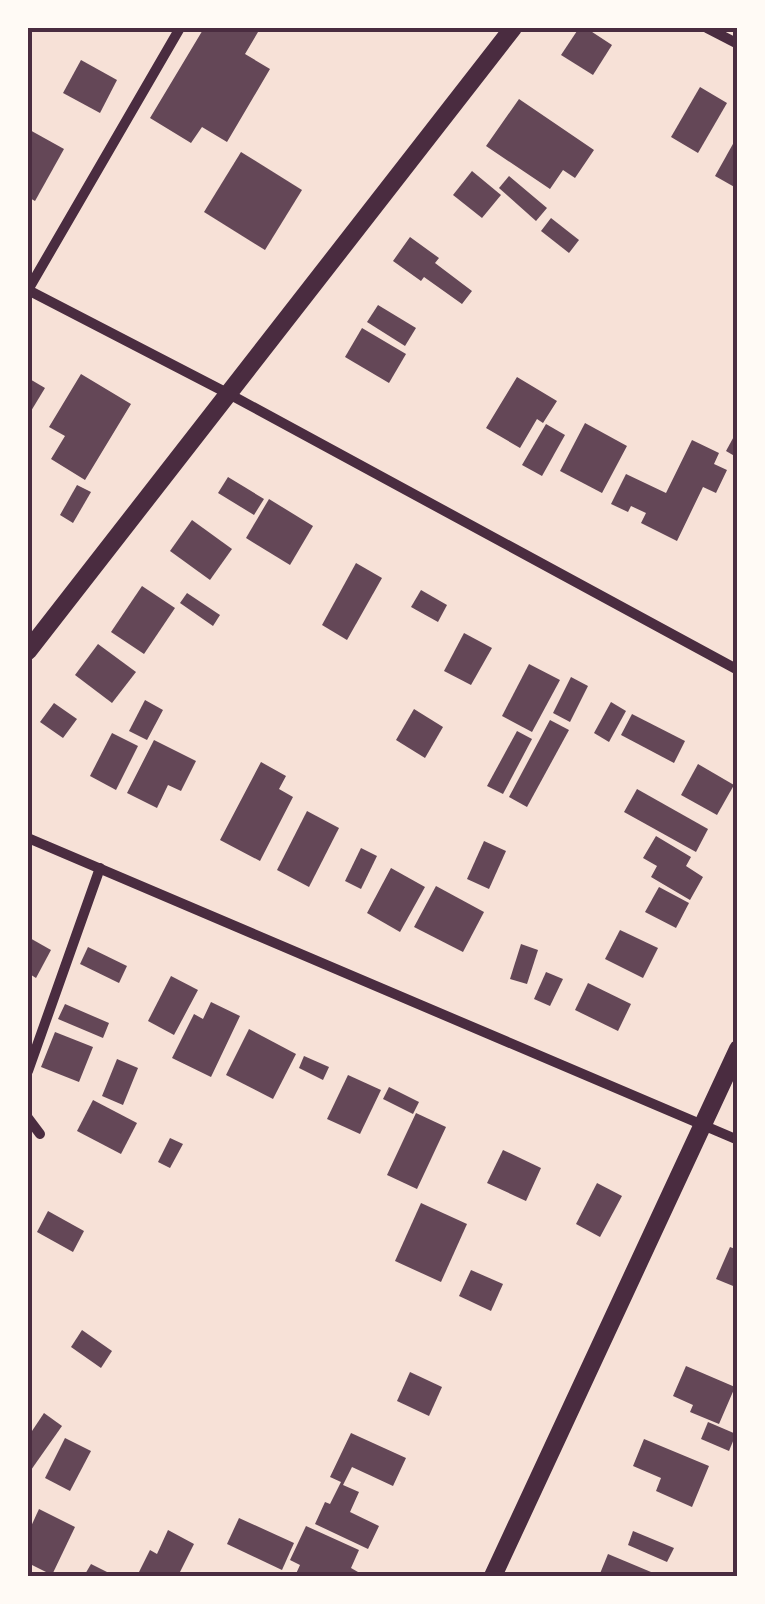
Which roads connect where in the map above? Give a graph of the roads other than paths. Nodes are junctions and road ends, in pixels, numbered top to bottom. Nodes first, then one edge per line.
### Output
1 (180, 28) edge
2 (514, 28) edge
3 (707, 28) edge
4 (738, 44) edge
5 (28, 290) edge
6 (229, 394) junction
7 (28, 651) edge
8 (738, 670) edge
9 (28, 838) edge
10 (100, 868) junction
11 (738, 1050) edge
12 (28, 1071) edge
13 (28, 1118) edge
14 (703, 1126) junction
15 (40, 1134) dead end
16 (738, 1140) edge
17 (492, 1576) edge

1 - 5 street
2 - 6 street
3 - 4 street
5 - 6 street
6 - 7 street
6 - 8 street
9 - 10 street
10 - 12 street
10 - 14 street
11 - 14 street
13 - 15 street
14 - 16 street
14 - 17 street

